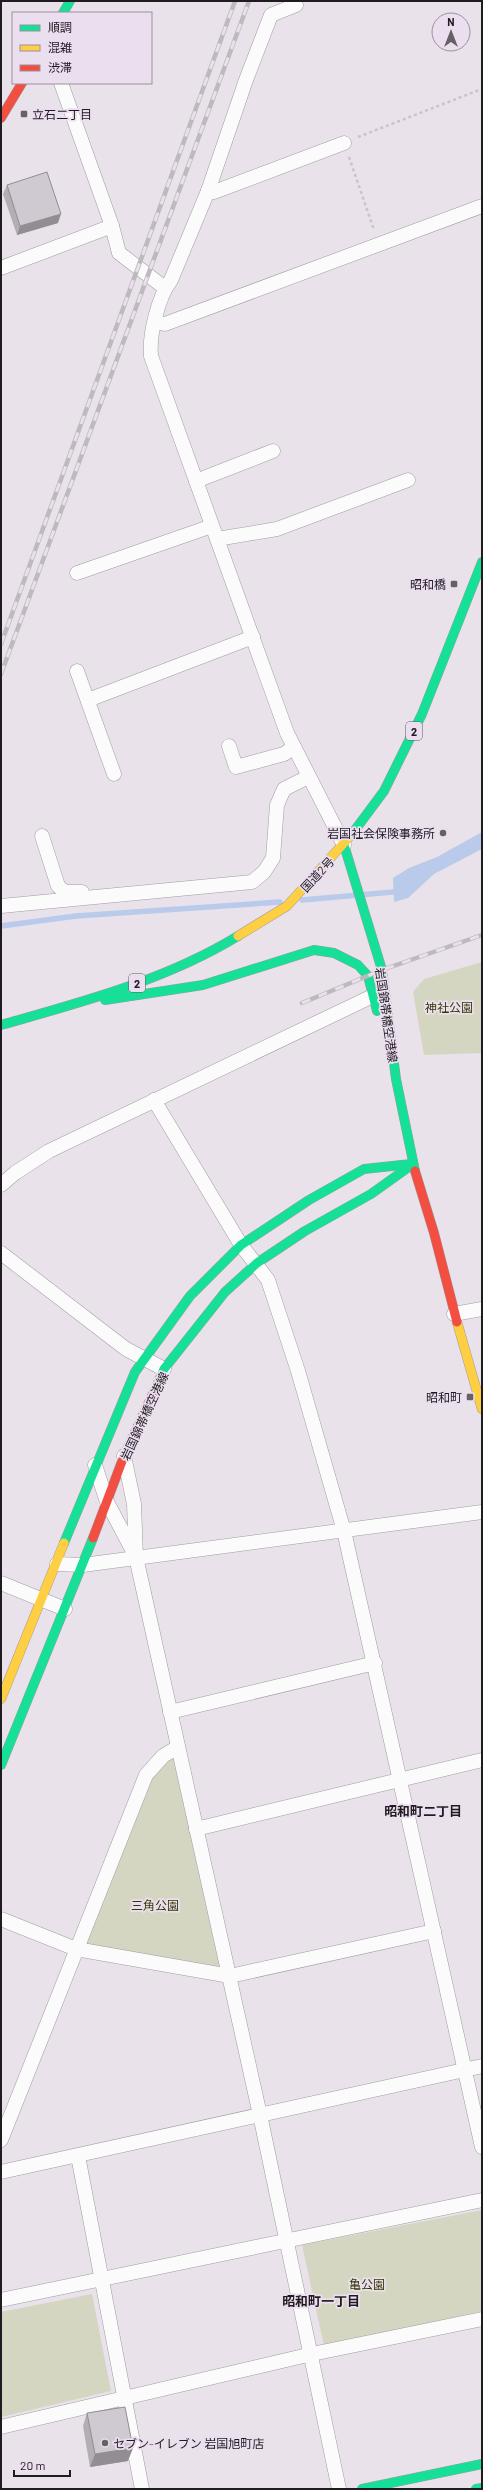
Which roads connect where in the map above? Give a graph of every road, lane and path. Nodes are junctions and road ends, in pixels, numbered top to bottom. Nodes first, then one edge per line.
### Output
1 (70, 1) edge
2 (296, 5) dead end
3 (64, 12) edge
4 (21, 84) edge
5 (61, 84) edge
6 (482, 90) edge
7 (1, 118) edge
8 (344, 143) junction
9 (208, 191) junction
10 (482, 206) edge
11 (112, 226) junction
12 (379, 244) junction
13 (1, 268) edge
14 (165, 288) junction
15 (155, 322) junction
16 (273, 451) dead end
17 (408, 480) dead end
18 (196, 481) junction
19 (215, 532) junction
20 (482, 562) edge
21 (78, 574) dead end
22 (253, 637) junction
23 (78, 671) dead end
24 (88, 700) junction
25 (228, 746) dead end
26 (294, 747) junction
27 (114, 774) dead end
28 (308, 777) junction
29 (42, 836) dead end
30 (344, 846) junction
31 (106, 896) junction
32 (1, 906) edge
33 (379, 993) junction
34 (79, 1003) junction
35 (1, 1025) edge
36 (396, 1079) junction
37 (154, 1100) junction
38 (413, 1164) junction
39 (1, 1185) edge
40 (242, 1245) junction
41 (1, 1253) edge
42 (257, 1264) junction
43 (482, 1309) edge
44 (454, 1314) junction
45 (142, 1358) junction
46 (164, 1369) junction
47 (482, 1409) edge
48 (124, 1456) junction
49 (95, 1465) junction
50 (107, 1502) junction
51 (482, 1512) edge
52 (344, 1531) junction
53 (136, 1557) junction
54 (56, 1564) junction
55 (83, 1565) junction
56 (1, 1584) edge
57 (42, 1600) junction
58 (64, 1609) junction
59 (375, 1663) junction
60 (1, 1699) edge
61 (170, 1712) junction
62 (178, 1747) junction
63 (482, 1760) edge
64 (1, 1765) edge
65 (401, 1780) junction
66 (196, 1829) junction
67 (1, 1920) edge
68 (434, 1931) junction
69 (76, 1949) junction
70 (230, 1976) junction
71 (482, 2066) edge
72 (464, 2070) junction
73 (260, 2115) junction
74 (1, 2140) edge
75 (482, 2147) edge
76 (78, 2156) junction
77 (1, 2172) edge
78 (482, 2200) edge
79 (288, 2240) junction
80 (101, 2279) junction
81 (1, 2300) edge
82 (482, 2319) edge
83 (312, 2354) junction
84 (125, 2398) junction
85 (1, 2427) edge
86 (482, 2464) edge
87 (482, 2488) edge
88 (142, 2489) edge
89 (339, 2489) edge
90 (362, 2489) edge
91 (476, 2489) edge

1 - 3 main road
2 - 9 street
4 - 7 main road
5 - 11 street
6 - 8 path
8 - 9 street
8 - 12 path
9 - 14 street
10 - 12 street
11 - 13 street
11 - 14 street
12 - 15 street
14 - 15 street
15 - 18 street
16 - 18 street
17 - 19 street
18 - 19 street
19 - 21 street
19 - 22 street
20 - 30 main road, 国道2号 / 2
22 - 24 street
22 - 26 street
23 - 24 street
24 - 27 street
25 - 26 street
26 - 28 street
28 - 30 street
28 - 31 street
29 - 31 street
30 - 33 main road, 岩国錦帯橋空港線
30 - 34 main road, 国道2号 / 2
31 - 32 street
33 - 34 main road
33 - 36 main road, 岩国錦帯橋空港線
33 - 36 main road
33 - 37 street
34 - 35 main road, 国道2号 / 2
36 - 38 main road, 岩国錦帯橋空港線
37 - 39 street
37 - 40 street
38 - 40 main road, 岩国錦帯橋空港線
38 - 42 main road, 岩国錦帯橋空港線
38 - 44 main road
40 - 42 street
40 - 45 main road, 岩国錦帯橋空港線
41 - 45 street
42 - 46 main road, 岩国錦帯橋空港線
42 - 52 street
43 - 44 street
44 - 47 main road
45 - 46 street
45 - 49 main road, 岩国錦帯橋空港線
46 - 48 main road, 岩国錦帯橋空港線
48 - 50 main road, 岩国錦帯橋空港線
48 - 53 street
49 - 50 street
49 - 54 main road, 岩国錦帯橋空港線
50 - 53 street
50 - 55 main road, 岩国錦帯橋空港線
51 - 52 street
52 - 53 street
52 - 59 street
53 - 55 street
53 - 61 street
54 - 55 street
54 - 57 main road, 岩国錦帯橋空港線
55 - 58 main road, 岩国錦帯橋空港線
56 - 57 street
57 - 58 street
57 - 60 main road, 岩国錦帯橋空港線
58 - 64 main road, 岩国錦帯橋空港線
59 - 61 street
59 - 65 street
61 - 62 street
62 - 66 street
62 - 69 street
63 - 65 street
65 - 66 street
65 - 68 street
66 - 70 street
67 - 69 street
68 - 70 street
68 - 72 street
69 - 70 street
69 - 74 street
70 - 73 street
71 - 72 street
72 - 73 street
72 - 75 street
73 - 76 street
73 - 79 street
76 - 77 street
76 - 80 street
78 - 79 street
79 - 80 street
79 - 83 street
80 - 81 street
80 - 84 street
82 - 83 street
83 - 84 street
83 - 89 street
84 - 85 street
84 - 88 street
86 - 90 main road
87 - 91 main road

